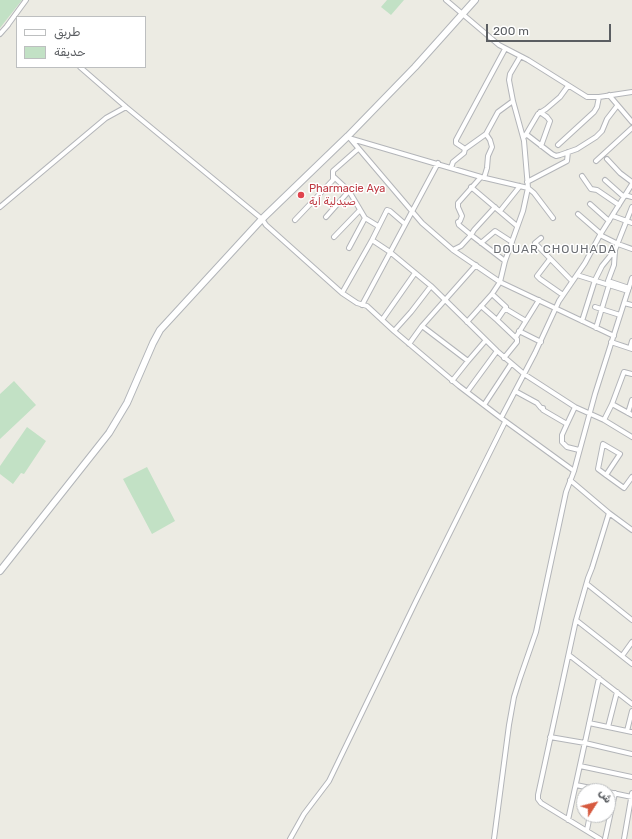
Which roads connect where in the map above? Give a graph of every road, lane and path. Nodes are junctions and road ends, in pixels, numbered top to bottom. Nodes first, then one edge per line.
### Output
1 (26, 0) edge
2 (446, 0) edge
3 (475, 0) edge
4 (463, 14) junction
5 (16, 18) edge
6 (7, 26) junction
7 (0, 34) edge
8 (505, 49) junction
9 (520, 57) junction
10 (81, 68) edge
11 (568, 86) junction
12 (632, 92) edge
13 (609, 95) junction
14 (599, 97) junction
15 (513, 101) junction
16 (617, 106) junction
17 (126, 107) junction
18 (540, 112) junction
19 (632, 122) edge
20 (632, 128) edge
21 (486, 134) junction
22 (526, 134) junction
23 (350, 138) junction
24 (524, 141) junction
25 (558, 145) dead end
26 (541, 146) junction
27 (358, 148) junction
28 (465, 148) junction
29 (568, 152) junction
30 (607, 159) dead end
31 (596, 161) dead end
32 (438, 163) junction
33 (451, 168) junction
34 (582, 176) dead end
35 (334, 177) junction
36 (482, 177) junction
37 (605, 180) dead end
38 (527, 182) junction
39 (632, 183) edge
40 (471, 186) junction
41 (520, 186) junction
42 (528, 188) junction
43 (349, 191) junction
44 (624, 196) junction
45 (632, 197) edge
46 (590, 204) dead end
47 (619, 205) junction
48 (0, 207) edge
49 (495, 207) junction
50 (632, 207) edge
51 (360, 210) junction
52 (500, 211) junction
53 (412, 212) junction
54 (578, 214) dead end
55 (613, 216) junction
56 (326, 217) dead end
57 (365, 218) junction
58 (553, 218) dead end
59 (262, 219) junction
60 (295, 220) dead end
61 (609, 221) junction
62 (626, 222) junction
63 (632, 223) edge
64 (405, 224) junction
65 (378, 226) junction
66 (517, 226) junction
67 (471, 235) junction
68 (601, 235) junction
69 (334, 237) dead end
70 (541, 238) dead end
71 (372, 240) junction
72 (512, 242) junction
73 (481, 243) junction
74 (618, 244) junction
75 (349, 248) dead end
76 (632, 249) edge
77 (452, 250) junction
78 (615, 250) junction
79 (390, 252) junction
80 (550, 259) junction
81 (506, 262) junction
82 (476, 266) junction
83 (415, 273) junction
84 (577, 275) junction
85 (632, 278) edge
86 (595, 280) junction
87 (500, 282) junction
88 (572, 282) junction
89 (608, 283) junction
90 (431, 286) junction
91 (628, 289) junction
92 (342, 293) junction
93 (492, 294) junction
94 (563, 295) junction
95 (539, 300) junction
96 (444, 301) junction
97 (624, 303) junction
98 (362, 305) junction
99 (632, 305) edge
100 (481, 306) junction
101 (595, 307) dead end
102 (506, 308) junction
103 (556, 309) junction
104 (601, 309) junction
105 (620, 315) junction
106 (382, 320) junction
107 (497, 320) junction
108 (526, 321) junction
109 (582, 321) junction
110 (467, 322) junction
111 (422, 326) junction
112 (596, 328) junction
113 (519, 331) junction
114 (394, 332) junction
115 (614, 336) junction
116 (516, 337) junction
117 (486, 340) junction
118 (632, 341) edge
119 (541, 342) junction
120 (612, 342) junction
121 (409, 344) junction
122 (631, 348) edge
123 (497, 351) junction
124 (504, 358) junction
125 (468, 361) junction
126 (511, 364) junction
127 (524, 374) junction
128 (632, 374) edge
129 (452, 381) junction
130 (515, 391) junction
131 (467, 392) junction
132 (632, 400) edge
133 (612, 404) junction
134 (484, 405) junction
135 (575, 406) junction
136 (589, 414) junction
137 (630, 414) edge
138 (500, 418) junction
139 (604, 420) junction
140 (505, 422) junction
141 (566, 424) junction
142 (632, 436) edge
143 (580, 450) junction
144 (574, 471) junction
145 (606, 475) junction
146 (632, 477) edge
147 (570, 480) junction
148 (608, 513) junction
149 (632, 530) edge
150 (0, 571) edge
151 (586, 584) junction
152 (576, 620) junction
153 (632, 620) edge
154 (631, 644) edge
155 (569, 655) junction
156 (622, 656) junction
157 (632, 664) edge
158 (599, 678) junction
159 (617, 692) junction
160 (632, 704) edge
161 (632, 711) edge
162 (589, 723) junction
163 (608, 727) junction
164 (627, 731) junction
165 (632, 732) edge
166 (550, 737) junction
167 (585, 743) junction
168 (632, 754) edge
169 (580, 766) junction
170 (632, 777) edge
171 (576, 783) edge
172 (576, 785) edge
173 (616, 794) edge
174 (632, 796) edge
175 (568, 820) junction
176 (588, 823) edge
177 (609, 823) edge
178 (587, 830) junction
179 (290, 839) edge
180 (494, 839) edge
181 (600, 839) edge
182 (605, 839) edge
183 (624, 839) edge

1 - 6 street
2 - 4 street
3 - 4 street
4 - 8 street
4 - 23 street
5 - 6 street
6 - 7 street
8 - 9 street
8 - 28 street
9 - 11 street
9 - 15 street
10 - 17 street
11 - 14 street
11 - 18 street
12 - 13 street
13 - 14 street
13 - 16 street
14 - 25 street
15 - 21 street
15 - 24 street
16 - 19 street
16 - 29 street
17 - 48 street
17 - 59 street
18 - 22 street
18 - 26 street
20 - 31 street
21 - 28 street
21 - 36 street
22 - 24 street
22 - 26 street
23 - 27 street
23 - 32 street
23 - 59 street
24 - 38 street
26 - 29 street
27 - 35 street
27 - 53 street
28 - 33 street
29 - 38 street
30 - 39 street
32 - 33 street
32 - 53 street
33 - 36 street
34 - 47 street
35 - 43 street
35 - 60 street
36 - 40 street
36 - 41 street
37 - 44 street
38 - 42 street
39 - 44 street
40 - 49 street
40 - 67 street
41 - 42 street
41 - 52 street
42 - 58 street
42 - 66 street
43 - 51 street
43 - 56 street
44 - 45 street
44 - 47 street
46 - 61 street
47 - 55 street
49 - 52 street
49 - 67 street
50 - 62 street
51 - 57 street
51 - 69 street
52 - 66 street
53 - 64 street
53 - 77 street
54 - 68 street
55 - 61 street
55 - 62 street
57 - 65 street
57 - 75 street
59 - 92 street
59 - 150 street
61 - 68 street
62 - 63 street
62 - 74 street
64 - 65 street
64 - 79 street
65 - 71 street
66 - 72 street
67 - 73 street
67 - 77 street
68 - 74 street
68 - 84 street
70 - 80 street
71 - 79 street
71 - 92 street
72 - 73 street
72 - 81 street
73 - 81 street
74 - 76 street
74 - 78 street
77 - 82 street
78 - 86 street
78 - 89 street
79 - 83 street
79 - 98 street
80 - 88 street
80 - 94 street
81 - 87 street
82 - 87 street
82 - 96 street
83 - 90 street
83 - 106 street
84 - 86 street
84 - 88 street
85 - 91 street
86 - 89 street
86 - 109 street
87 - 93 street
87 - 95 street
88 - 94 street
89 - 91 street
89 - 104 street
90 - 96 street
90 - 114 street
91 - 97 street
92 - 98 street
93 - 100 street
93 - 102 street
94 - 103 street
95 - 103 street
95 - 108 street
96 - 110 street
96 - 111 street
97 - 99 street
97 - 105 street
98 - 106 street
100 - 107 street
100 - 110 street
101 - 104 street
102 - 107 street
102 - 108 street
103 - 109 street
103 - 119 street
104 - 105 street
104 - 112 street
105 - 115 street
106 - 114 street
107 - 116 street
108 - 113 street
109 - 112 street
110 - 117 street
111 - 121 street
111 - 125 street
112 - 115 street
113 - 116 street
113 - 119 street
114 - 121 street
115 - 120 street
116 - 124 street
117 - 123 street
117 - 125 street
118 - 122 street
119 - 127 street
120 - 122 street
120 - 136 street
121 - 129 street
123 - 124 street
123 - 131 street
124 - 126 street
125 - 129 street
126 - 127 street
126 - 134 street
127 - 130 street
127 - 135 street
128 - 133 street
129 - 131 street
130 - 138 street
130 - 141 street
131 - 134 street
132 - 137 street
133 - 137 street
133 - 139 street
134 - 138 street
135 - 136 street
135 - 141 street
136 - 139 street
136 - 143 street
138 - 140 street
139 - 142 street
140 - 144 street
140 - 179 street
141 - 143 street
143 - 144 street
144 - 147 street
145 - 145 street
145 - 146 street
147 - 148 street
147 - 180 street
148 - 149 street
148 - 151 street
151 - 152 street
151 - 153 street
152 - 155 street
152 - 156 street
154 - 156 street
155 - 158 street
155 - 166 street
156 - 157 street
158 - 159 street
158 - 162 street
159 - 160 street
159 - 163 street
161 - 164 street
162 - 163 street
162 - 167 street
163 - 164 street
164 - 165 street
166 - 167 street
166 - 175 street
167 - 168 street
167 - 169 street
169 - 170 street
169 - 171 street
172 - 175 street
173 - 174 street
174 - 183 street
175 - 178 street
176 - 178 street
177 - 182 street
178 - 181 street

